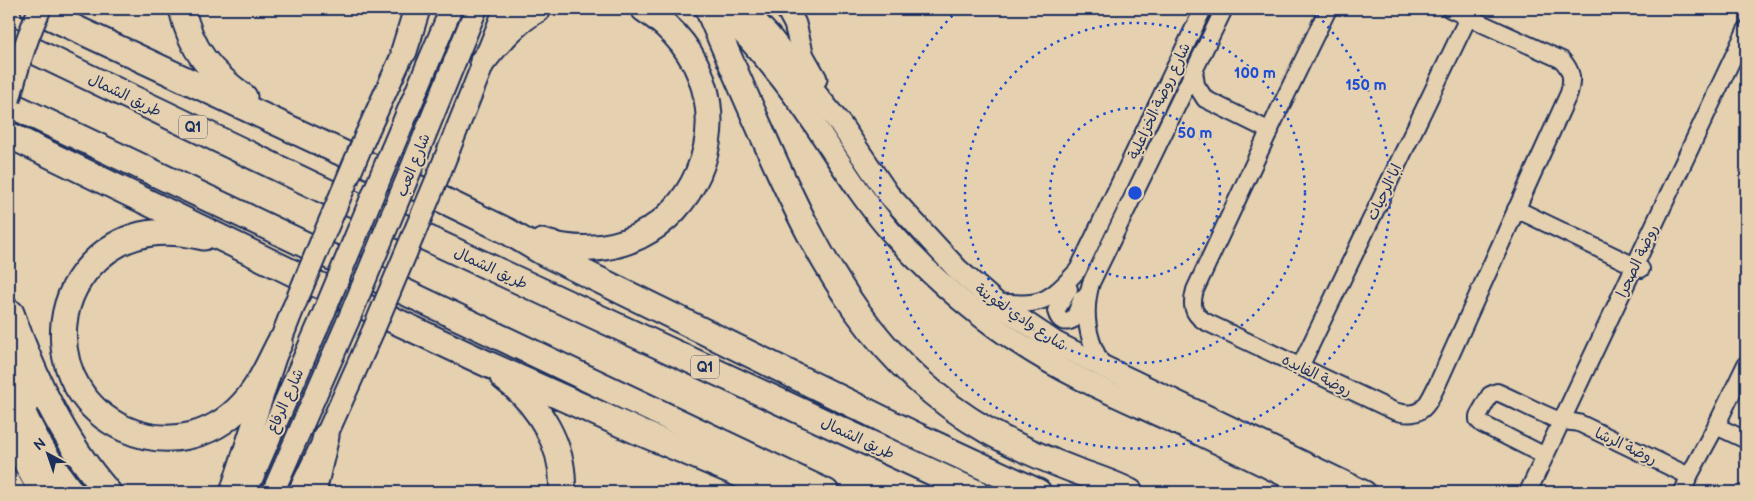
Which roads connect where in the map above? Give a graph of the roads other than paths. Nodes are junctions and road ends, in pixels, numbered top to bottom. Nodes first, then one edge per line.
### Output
1 (34, 9) edge
2 (40, 9) edge
3 (182, 9) edge
4 (418, 9) edge
5 (424, 9) edge
6 (451, 9) edge
7 (476, 9) edge
8 (505, 9) edge
9 (538, 9) edge
10 (644, 9) edge
11 (708, 9) edge
12 (718, 9) edge
13 (745, 9) edge
14 (787, 9) edge
15 (1203, 9) edge
16 (1224, 9) edge
17 (1328, 9) edge
18 (1450, 9) edge
19 (1468, 18) junction
20 (1746, 30) edge
21 (9, 39) edge
22 (1746, 46) edge
23 (404, 51) junction
24 (484, 61) junction
25 (1194, 71) junction
26 (9, 100) edge
27 (1210, 103) junction
28 (9, 104) edge
29 (1175, 111) junction
30 (841, 125) junction
31 (293, 130) junction
32 (1270, 131) junction
33 (9, 135) edge
34 (1516, 209) junction
35 (507, 231) junction
36 (246, 249) junction
37 (1638, 267) junction
38 (1078, 270) junction
39 (1095, 273) junction
40 (995, 302) junction
41 (10, 309) edge
42 (325, 310) joint
43 (348, 321) joint
44 (280, 342) junction
45 (483, 362) junction
46 (1746, 364) edge
47 (1104, 367) junction
48 (1300, 367) junction
49 (9, 380) edge
50 (1565, 421) junction
51 (9, 425) edge
52 (1716, 426) junction
53 (326, 436) junction
54 (1746, 440) edge
55 (1545, 456) junction
56 (1690, 476) junction
57 (9, 481) edge
58 (67, 488) edge
59 (1129, 491) edge
60 (15, 492) edge
61 (108, 492) edge
62 (232, 492) edge
63 (246, 492) edge
64 (273, 492) edge
65 (299, 492) edge
66 (313, 492) edge
67 (562, 492) edge
68 (782, 492) edge
69 (826, 492) edge
70 (975, 492) edge
71 (1038, 492) edge
72 (1320, 492) edge
73 (1365, 492) edge
74 (1528, 492) edge
75 (1535, 492) edge
76 (1683, 492) edge

1 - 31 highway
2 - 26 main road, bridge
3 - 31 highway
4 - 23 highway
5 - 23 main road
6 - 42 main road, شارع العب, bridge
7 - 43 main road, شارع العب, bridge
8 - 24 main road
9 - 24 highway
10 - 35 highway
11 - 59 highway
12 - 72 main road, شارع وادي لعوينة
13 - 30 main road, شارع وادي لعوينة
14 - 30 main road
15 - 38 street, شارع روضة الخزاعلية
16 - 25 street, شارع روضة الخزاعلية
17 - 32 street, روضة الفايده
18 - 19 street, روضة الفايده
19 - 34 street, روضة الفايده
19 - 48 street, ابا الرحيات
20 - 37 street, روضة الصحرا
21 - 70 highway, طريق الشمال / Q1
22 - 37 street, روضة الصحرا
23 - 44 main road, bridge
24 - 53 main road, bridge
25 - 27 street
25 - 29 street, شارع روضة الخزاعلية
27 - 29 street
27 - 32 street
28 - 69 highway
29 - 39 street, شارع روضة الخزاعلية
30 - 40 main road, شارع وادي لعوينة
31 - 35 highway
32 - 48 street, روضة الفايده
33 - 36 highway
34 - 37 street
34 - 48 street, روضة الفايده
35 - 71 highway
36 - 44 highway
36 - 45 highway
37 - 50 street, روضة الصحرا
38 - 39 street
38 - 40 street, شارع روضة الخزاعلية
39 - 47 street, شارع روضة الخزاعلية
40 - 47 main road, شارع وادي لعوينة
41 - 58 main road
41 - 61 highway
42 - 63 main road, شارع الرفاع
43 - 64 main road, شارع الرفاع
44 - 62 main road
45 - 67 highway
45 - 68 highway
46 - 52 street
47 - 73 main road, شارع وادي لعوينة
49 - 58 highway
50 - 55 street, روضة الصحرا
50 - 55 street, روضة الرشا
50 - 56 street, روضة الرشا
50 - 75 street, روضة الصحرا
51 - 58 highway
52 - 54 street
52 - 56 street
53 - 65 main road
53 - 66 highway
55 - 74 street, روضة الصحرا
56 - 76 street
57 - 60 main road

